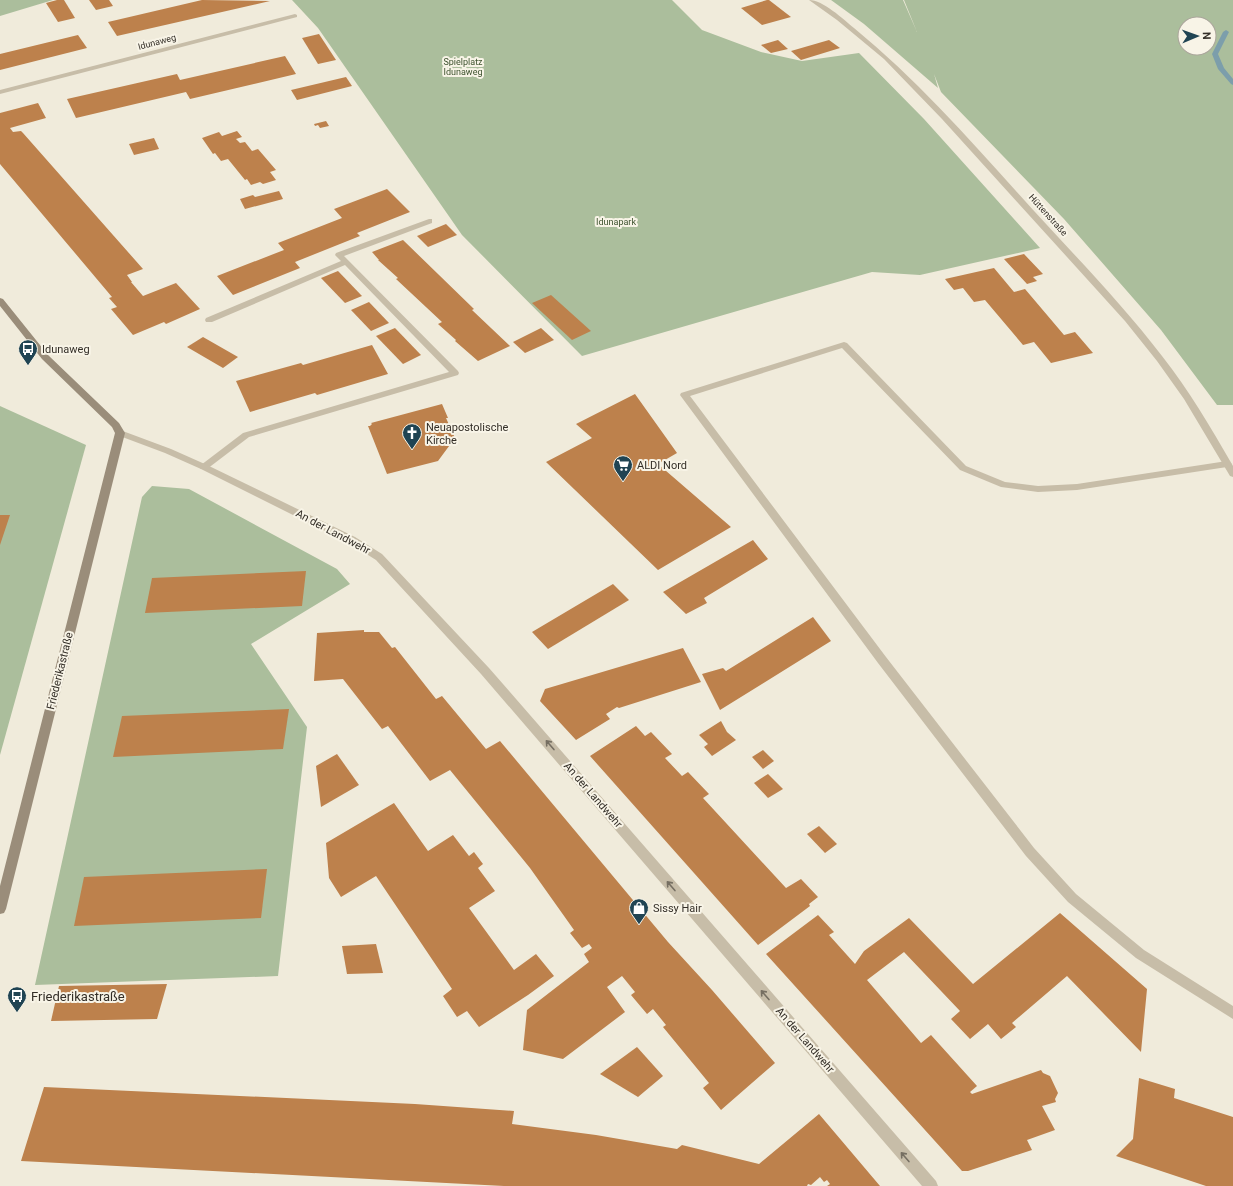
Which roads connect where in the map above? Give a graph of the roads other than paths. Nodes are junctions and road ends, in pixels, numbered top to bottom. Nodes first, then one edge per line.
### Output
1 (812, 0) edge
2 (295, 16) dead end
3 (0, 92) edge
4 (428, 221) dead end
5 (346, 262) junction
6 (0, 301) edge
7 (209, 320) dead end
8 (120, 433) junction
9 (204, 467) junction
10 (1231, 469) edge
11 (0, 909) edge
12 (1233, 1013) edge
13 (931, 1186) edge

1 - 10 street, Hüttenstraße
2 - 3 street, Idunaweg
4 - 5 street
5 - 7 street
5 - 9 street
6 - 8 street
8 - 9 street, An der Landwehr
8 - 11 street, Friederikastraße
13 -> 9 street, An der Landwehr
10 - 12 street

